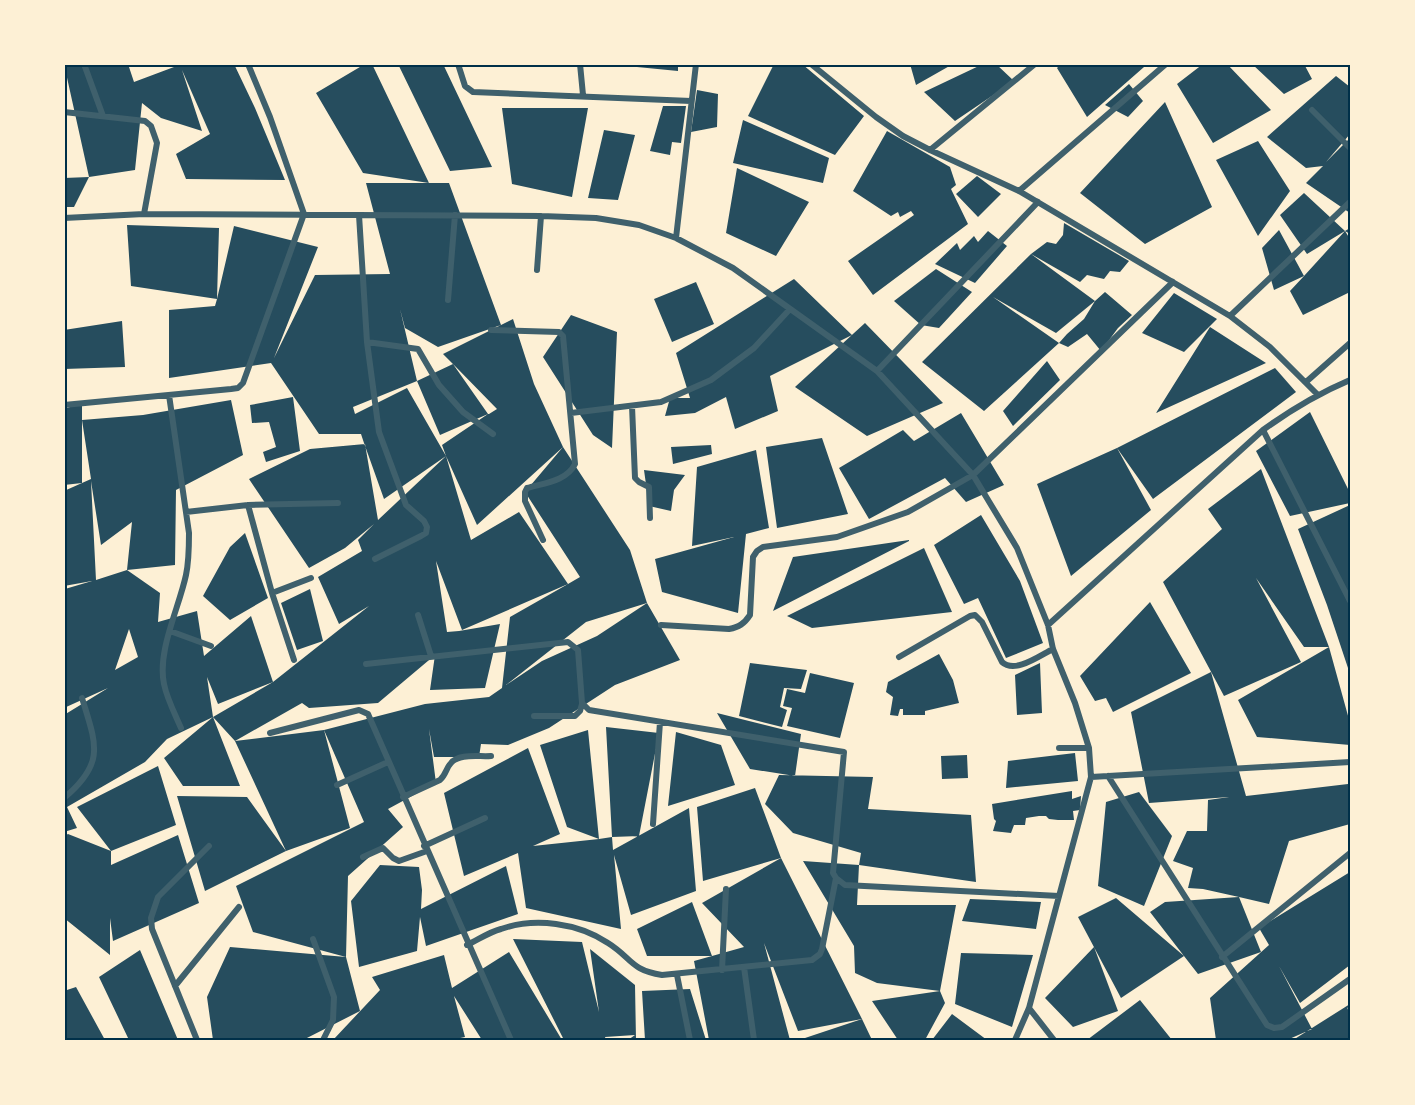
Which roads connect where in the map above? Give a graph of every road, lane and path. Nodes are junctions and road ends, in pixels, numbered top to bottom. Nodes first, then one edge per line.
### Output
1 (84, 64) edge
2 (248, 64) edge
3 (459, 64) edge
4 (580, 64) edge
5 (696, 64) edge
6 (811, 64) edge
7 (1035, 64) edge
8 (1166, 64) edge
9 (583, 96) junction
10 (691, 101) junction
11 (1312, 110) dead end
12 (64, 112) edge
13 (103, 116) junction
14 (1350, 148) edge
15 (930, 150) junction
16 (1019, 191) junction
17 (1038, 202) junction
18 (1350, 202) edge
19 (144, 214) junction
20 (304, 214) junction
21 (359, 215) junction
22 (455, 216) junction
23 (541, 216) junction
24 (64, 218) edge
25 (676, 238) junction
26 (537, 270) dead end
27 (1173, 282) junction
28 (448, 300) dead end
29 (790, 309) junction
30 (1230, 316) junction
31 (491, 330) dead end
32 (367, 342) junction
33 (1350, 343) edge
34 (877, 371) junction
35 (1350, 380) edge
36 (1306, 382) junction
37 (1317, 394) junction
38 (169, 395) junction
39 (64, 405) edge
40 (632, 406) junction
41 (571, 413) junction
42 (1263, 430) junction
43 (493, 434) dead end
44 (973, 475) junction
45 (338, 503) dead end
46 (248, 506) junction
47 (186, 512) junction
48 (650, 518) dead end
49 (543, 540) dead end
50 (375, 559) dead end
51 (310, 578) dead end
52 (272, 593) junction
53 (1350, 601) edge
54 (418, 615) dead end
55 (661, 625) dead end
56 (1048, 625) junction
57 (170, 632) junction
58 (211, 646) dead end
59 (1053, 649) junction
60 (431, 656) junction
61 (899, 657) dead end
62 (294, 660) dead end
63 (366, 664) dead end
64 (82, 698) dead end
65 (582, 703) junction
66 (534, 716) dead end
67 (660, 722) junction
68 (181, 728) dead end
69 (270, 733) dead end
70 (1059, 748) dead end
71 (1089, 748) junction
72 (491, 756) dead end
73 (388, 762) junction
74 (1350, 762) edge
75 (1108, 776) junction
76 (1091, 777) junction
77 (337, 785) dead end
78 (403, 797) junction
79 (64, 798) edge
80 (485, 818) dead end
81 (653, 824) dead end
82 (209, 846) dead end
83 (425, 848) junction
84 (1350, 853) edge
85 (363, 857) dead end
86 (836, 878) junction
87 (726, 889) dead end
88 (1059, 896) junction
89 (239, 907) dead end
90 (313, 939) dead end
91 (467, 945) junction
92 (1222, 957) junction
93 (744, 968) junction
94 (722, 970) junction
95 (676, 975) junction
96 (1350, 979) edge
97 (175, 986) junction
98 (1029, 1008) junction
99 (197, 1041) edge
100 (322, 1041) edge
101 (511, 1041) edge
102 (690, 1041) edge
103 (754, 1041) edge
104 (1015, 1041) edge
105 (1054, 1041) edge

1 - 13 street
2 - 20 street
3 - 9 street
4 - 9 street
5 - 10 street
6 - 15 street
7 - 15 street
8 - 16 street
9 - 10 street
10 - 25 street
11 - 14 street
12 - 13 street
13 - 19 street
15 - 16 street
16 - 17 street
17 - 27 street
17 - 34 street
18 - 30 street
19 - 20 street
19 - 24 street
20 - 21 street
20 - 38 street
21 - 22 street
21 - 32 street
22 - 23 street
22 - 28 street
23 - 25 street
23 - 26 street
25 - 29 street
27 - 30 street
27 - 44 street
29 - 34 street
29 - 40 street
30 - 36 street
31 - 41 street
32 - 43 street
32 - 50 street
33 - 36 street
34 - 44 street
35 - 37 street
36 - 37 street
37 - 42 street
38 - 39 street
38 - 47 street
40 - 41 street
40 - 48 street
41 - 49 street
42 - 53 street
42 - 56 street
44 - 55 street
44 - 56 street
45 - 46 street
46 - 47 street
46 - 52 street
47 - 57 street
51 - 52 street
52 - 62 street
54 - 60 street
56 - 59 street
57 - 58 street
57 - 68 street
59 - 61 street
59 - 71 street
60 - 63 street
60 - 65 street
64 - 79 street
65 - 66 street
65 - 67 street
67 - 81 street
67 - 86 street
69 - 73 street
70 - 71 street
71 - 76 street
72 - 78 street
73 - 77 street
73 - 78 street
74 - 75 street
75 - 76 street
75 - 92 street
76 - 88 street
78 - 83 street
80 - 83 street
82 - 97 street
83 - 85 street
83 - 91 street
84 - 92 street
86 - 88 street
86 - 93 street
87 - 94 street
88 - 98 street
89 - 97 street
90 - 100 street
91 - 95 street
91 - 101 street
92 - 96 street
93 - 94 street
93 - 103 street
94 - 95 street
95 - 102 street
97 - 99 street
98 - 104 street
98 - 105 street

